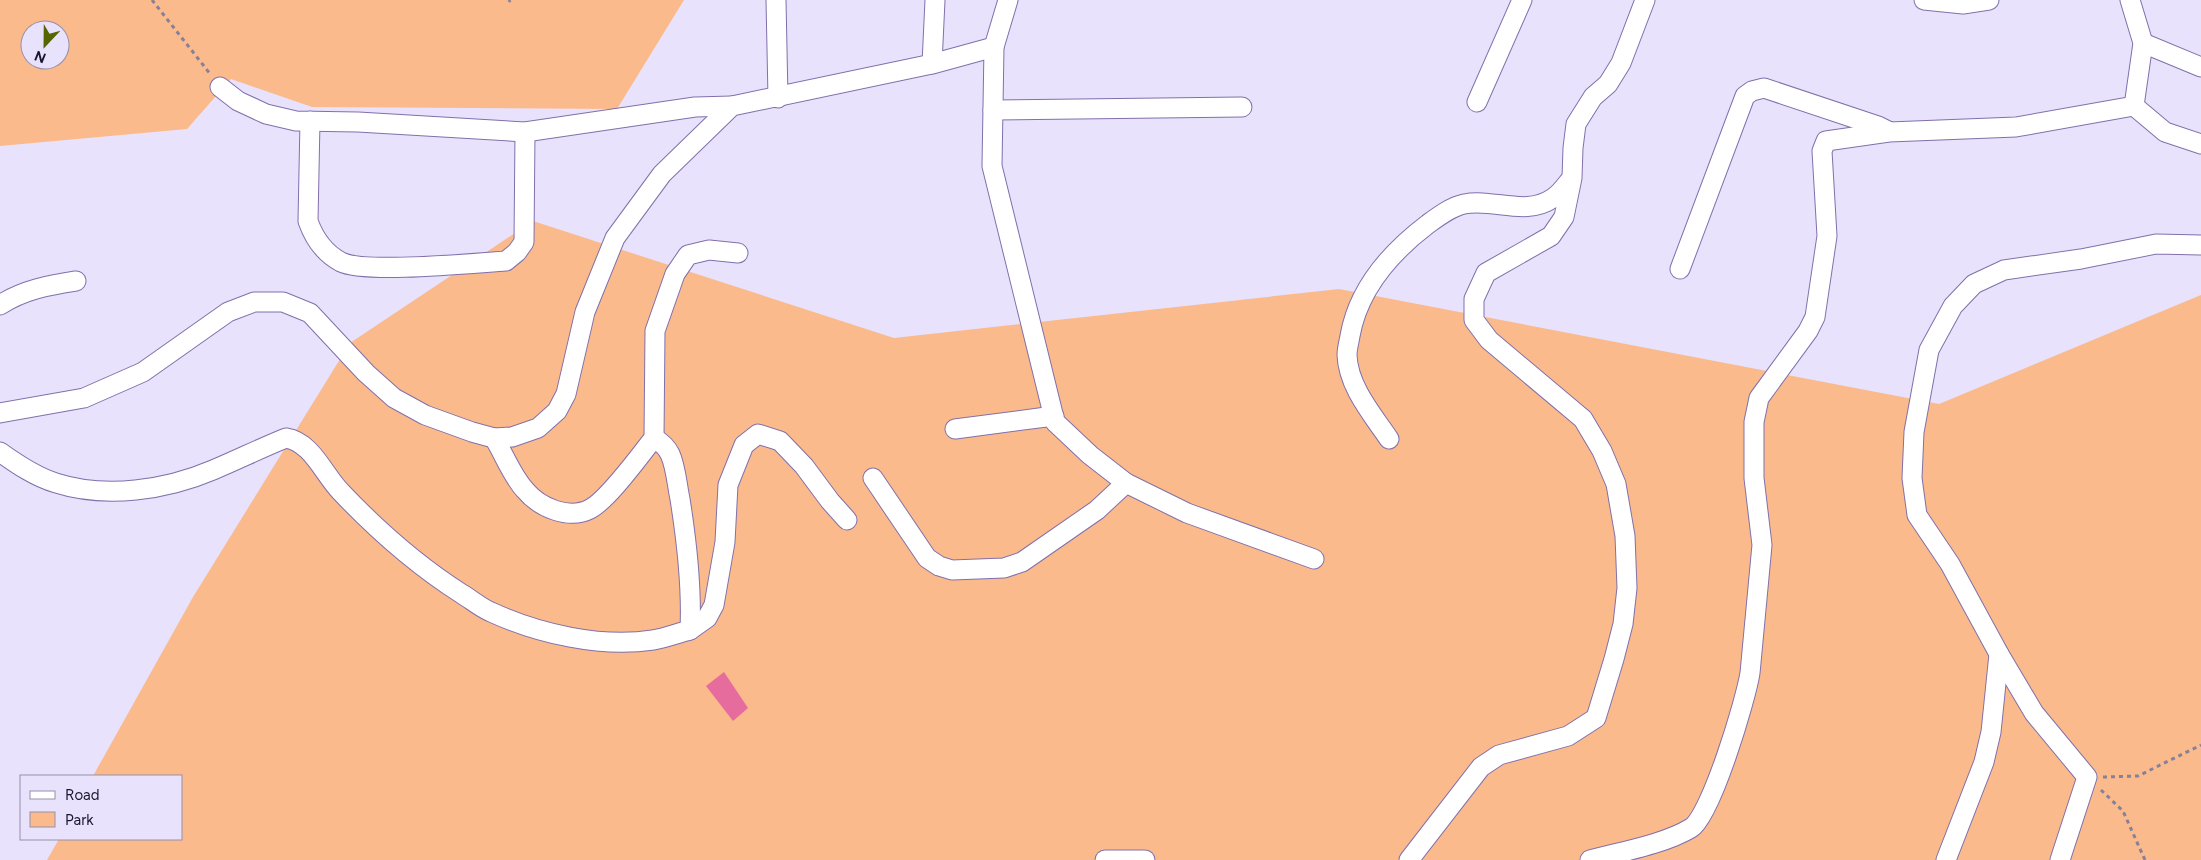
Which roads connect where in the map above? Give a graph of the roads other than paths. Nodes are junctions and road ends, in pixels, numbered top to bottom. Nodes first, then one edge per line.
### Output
1 (776, 0) edge
2 (935, 0) edge
3 (1008, 0) edge
4 (1522, 0) edge
5 (1644, 0) edge
6 (1924, 0) edge
7 (2130, 0) edge
8 (1985, 1) edge
9 (2143, 44) junction
10 (994, 47) junction
11 (932, 64) junction
12 (2201, 67) edge
13 (220, 87) road end
14 (778, 98) junction
15 (1477, 102) dead end
16 (732, 106) junction
17 (2134, 106) junction
18 (1242, 107) dead end
19 (993, 110) junction
20 (310, 121) junction
21 (525, 132) junction
22 (1889, 132) junction
23 (2201, 144) edge
24 (1572, 178) junction
25 (2201, 245) edge
26 (738, 253) dead end
27 (1680, 269) dead end
28 (76, 280) dead end
29 (0, 305) edge
30 (0, 414) edge
31 (1054, 416) junction
32 (955, 429) dead end
33 (494, 438) junction
34 (654, 438) junction
35 (1389, 439) dead end
36 (0, 452) edge
37 (873, 478) dead end
38 (1126, 483) junction
39 (847, 520) dead end
40 (1314, 559) dead end
41 (690, 630) junction
42 (1999, 654) junction
43 (1105, 860) edge
44 (1145, 860) edge
45 (1409, 860) edge
46 (1590, 860) edge
47 (1946, 860) edge
48 (2060, 860) edge

1 - 14 street
2 - 11 street
3 - 10 street
4 - 15 street
5 - 24 street
6 - 8 street
7 - 9 street
9 - 12 street
9 - 17 street
10 - 11 street
10 - 19 street
11 - 14 street
13 - 20 street
14 - 16 street
16 - 21 street
16 - 33 street
17 - 22 street
17 - 23 street
18 - 19 street
19 - 31 street
20 - 21 street
20 - 21 street
22 - 27 street
22 - 46 street
24 - 35 street
24 - 45 street
25 - 42 street
26 - 34 street
28 - 29 street
30 - 33 street
31 - 32 street
31 - 38 street
33 - 34 street
34 - 41 street
36 - 41 street
37 - 38 street
38 - 40 street
39 - 41 street
42 - 47 street
42 - 48 street
43 - 44 street

